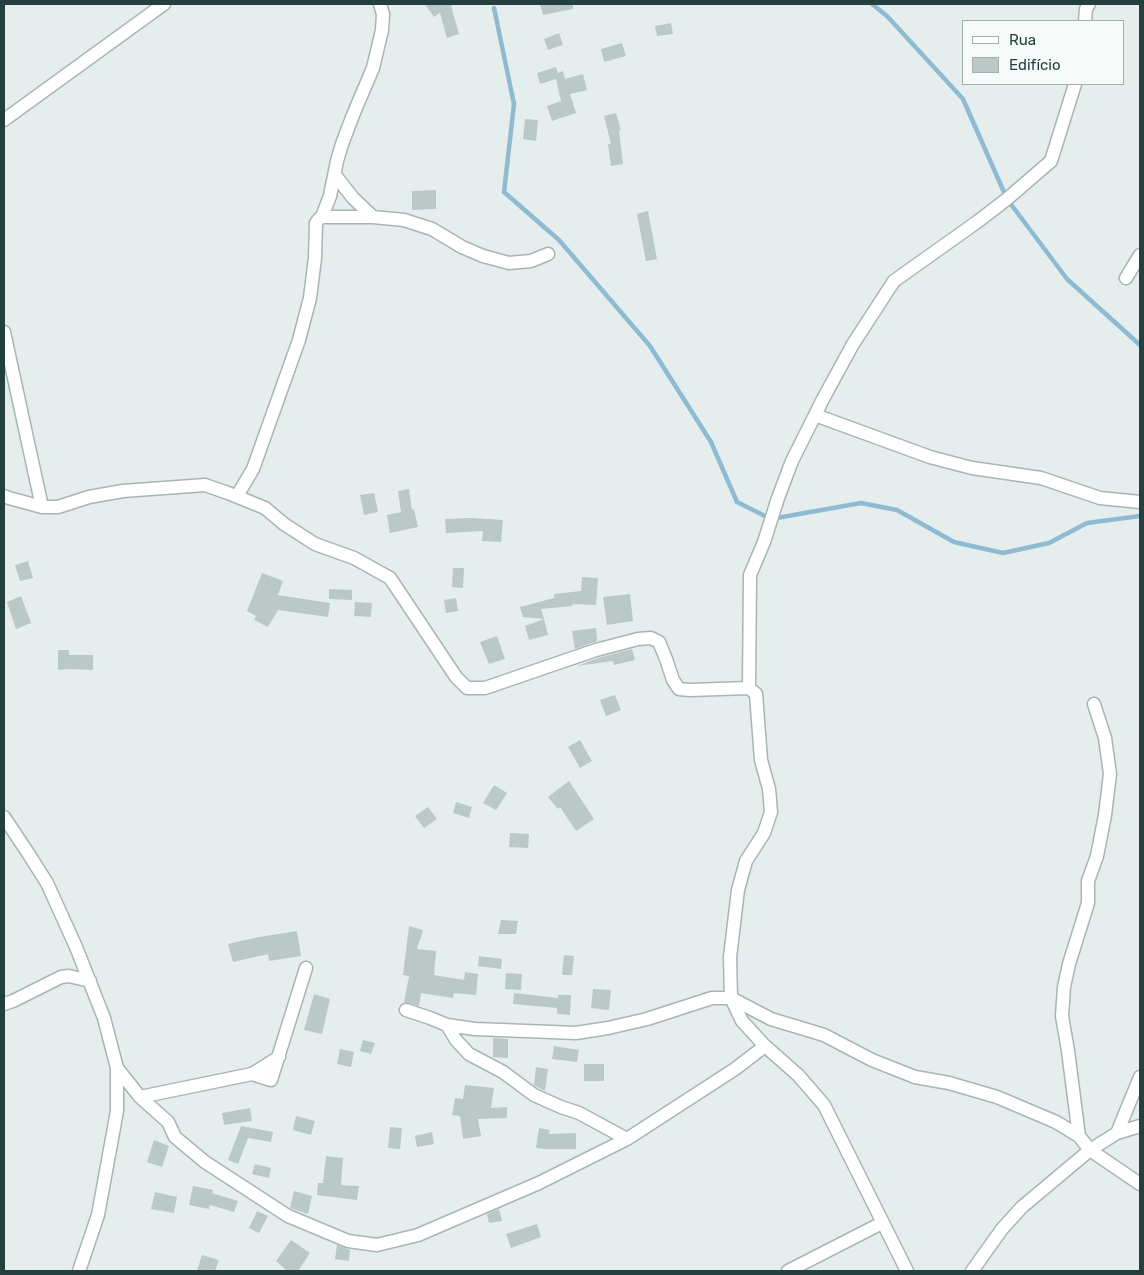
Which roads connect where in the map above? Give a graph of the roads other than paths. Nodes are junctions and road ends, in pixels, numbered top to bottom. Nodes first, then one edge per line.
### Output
1 (164, 4) edge
2 (380, 4) edge
3 (1088, 4) edge
4 (1085, 20) edge
5 (1075, 85) edge
6 (4, 120) edge
7 (335, 175) junction
8 (373, 217) junction
9 (322, 218) junction
10 (548, 254) dead end
11 (1140, 255) edge
12 (1126, 278) dead end
13 (4, 332) edge
14 (815, 415) junction
15 (4, 496) edge
16 (238, 496) junction
17 (1140, 502) edge
18 (42, 507) junction
19 (749, 688) junction
20 (1094, 704) dead end
21 (4, 817) edge
22 (306, 968) dead end
23 (90, 982) junction
24 (731, 998) junction
25 (4, 1004) edge
26 (406, 1010) dead end
27 (447, 1025) junction
28 (765, 1046) junction
29 (116, 1068) junction
30 (1140, 1077) edge
31 (140, 1098) junction
32 (1140, 1126) edge
33 (1117, 1133) junction
34 (1079, 1136) junction
35 (627, 1139) junction
36 (1090, 1150) junction
37 (1140, 1184) edge
38 (882, 1223) junction
39 (79, 1271) edge
40 (788, 1271) edge
41 (907, 1271) edge
42 (972, 1271) edge

1 - 6 street
2 - 7 street
3 - 4 street
5 - 14 street
7 - 8 street
7 - 9 street
8 - 9 street
8 - 10 street
9 - 16 street
11 - 12 street
13 - 18 street
14 - 17 street
14 - 19 street
15 - 18 street
16 - 18 street
16 - 19 street
19 - 24 street
20 - 34 street
21 - 23 street
22 - 31 street
23 - 25 street
23 - 29 street
24 - 27 street
24 - 28 street
24 - 34 street
26 - 27 street
27 - 35 street
28 - 35 street
28 - 38 street
29 - 31 street
29 - 39 street
30 - 33 street
31 - 35 street
32 - 33 street
33 - 36 street
34 - 36 street
36 - 37 street
36 - 42 street
38 - 40 street
38 - 41 street

